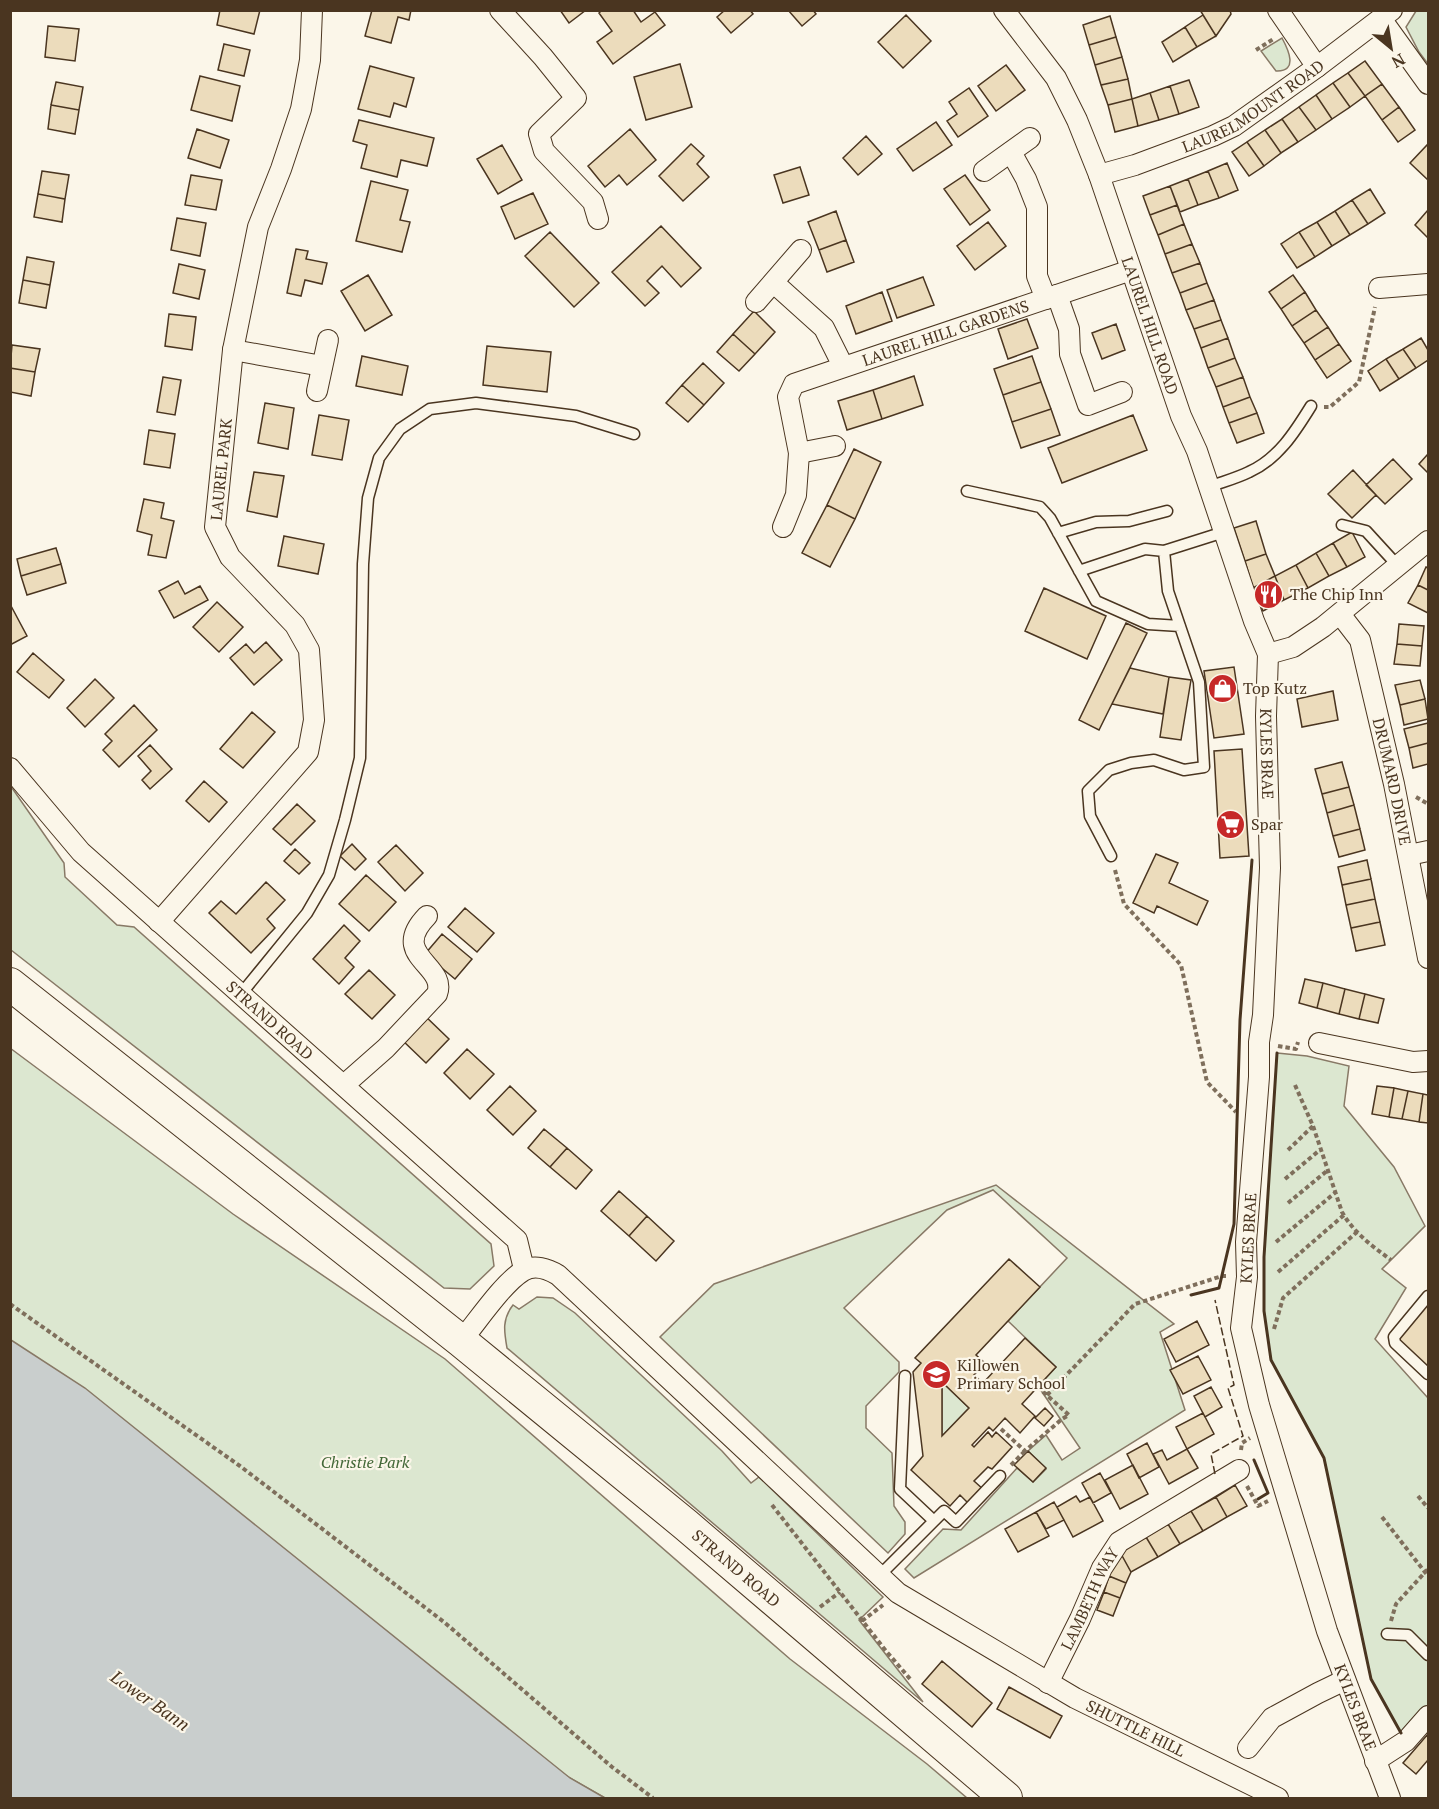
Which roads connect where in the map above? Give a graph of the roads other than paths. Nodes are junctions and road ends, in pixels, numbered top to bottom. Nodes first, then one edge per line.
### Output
1 (312, 10) edge
2 (500, 10) edge
3 (1004, 10) edge
4 (1278, 10) edge
5 (1387, 15) edge
6 (1317, 67) junction
7 (1428, 84) edge
8 (1030, 138) dead end
9 (1011, 152) junction
10 (984, 171) dead end
11 (1099, 175) junction
12 (598, 219) dead end
13 (801, 250) dead end
14 (1131, 270) junction
15 (774, 283) junction
16 (1428, 284) edge
17 (1379, 288) road end
18 (1051, 297) junction
19 (756, 302) dead end
20 (328, 340) dead end
21 (233, 350) junction
22 (322, 366) junction
23 (843, 366) junction
24 (317, 391) dead end
25 (1122, 392) dead end
26 (1311, 406) road end
27 (634, 434) dead end
28 (835, 446) dead end
29 (799, 453) junction
30 (1209, 487) junction
31 (967, 491) dead end
32 (1167, 511) dead end
33 (1342, 525) dead end
34 (783, 527) dead end
35 (1224, 532) junction
36 (1058, 533) junction
37 (1428, 541) edge
38 (1164, 551) junction
39 (1398, 566) junction
40 (1078, 571) junction
41 (1340, 614) junction
42 (1180, 626) junction
43 (1268, 654) junction
44 (10, 768) edge
45 (1428, 851) edge
46 (1409, 855) junction
47 (1111, 856) road end
48 (427, 916) dead end
49 (159, 922) junction
50 (1428, 958) edge
51 (10, 984) edge
52 (240, 994) junction
53 (1319, 1043) dead end
54 (1428, 1061) edge
55 (344, 1085) junction
56 (524, 1269) junction
57 (1428, 1296) edge
58 (462, 1341) junction
59 (1428, 1374) edge
60 (905, 1376) dead end
61 (1239, 1470) road end
62 (1000, 1476) road end
63 (934, 1521) junction
64 (880, 1575) junction
65 (1388, 1634) road end
66 (1428, 1655) edge
67 (1345, 1680) junction
68 (1048, 1683) junction
69 (1428, 1716) edge
70 (1248, 1748) dead end
71 (1375, 1761) junction
72 (1385, 1795) edge
73 (1006, 1798) edge
74 (1278, 1798) edge

1 - 21 street, LAUREL PARK
2 - 12 street
3 - 11 street, LAUREL HILL ROAD
4 - 6 street
5 - 6 street, LAURELMOUNT ROAD
5 - 7 street
6 - 11 street, LAURELMOUNT ROAD
8 - 9 street
9 - 10 street
9 - 18 street, LAUREL HILL GARDENS
11 - 14 street, LAUREL HILL ROAD
13 - 15 street
14 - 18 street, LAUREL HILL GARDENS
14 - 30 street, LAUREL HILL ROAD
15 - 19 street
15 - 23 street, LAUREL HILL GARDENS
16 - 17 street
18 - 23 street, LAUREL HILL GARDENS
18 - 25 street, LAUREL HILL GARDENS
20 - 22 street
21 - 22 street
21 - 49 street, LAUREL PARK
22 - 24 street
23 - 29 street, LAUREL HILL GARDENS
26 - 30 lane
27 - 52 lane
28 - 29 street
29 - 34 street, LAUREL HILL GARDENS
30 - 35 street, LAUREL HILL ROAD
31 - 36 lane
32 - 36 lane
33 - 39 lane
35 - 38 lane
35 - 43 street, LAUREL HILL ROAD
36 - 40 lane
37 - 39 street
38 - 40 lane
38 - 42 lane
39 - 41 street
40 - 42 lane
41 - 43 street
41 - 46 street, DRUMARD DRIVE
42 - 47 lane
43 - 67 street, KYLES BRAE
44 - 49 street, STRAND ROAD
45 - 46 street
46 - 50 street, DRUMARD DRIVE
48 - 55 street
49 - 52 street, STRAND ROAD
51 - 58 main road, STRAND ROAD
52 - 55 street, STRAND ROAD
53 - 54 street
55 - 56 street, STRAND ROAD
56 - 58 street
56 - 64 street
57 - 59 lane
58 - 73 main road, STRAND ROAD
60 - 63 lane
61 - 68 street, LAMBETH WAY
62 - 63 lane
63 - 64 lane
64 - 68 street, SHUTTLE HILL
65 - 66 lane
67 - 70 street
67 - 71 street, KYLES BRAE
68 - 74 street, SHUTTLE HILL
69 - 71 street
71 - 72 street, KYLES BRAE

